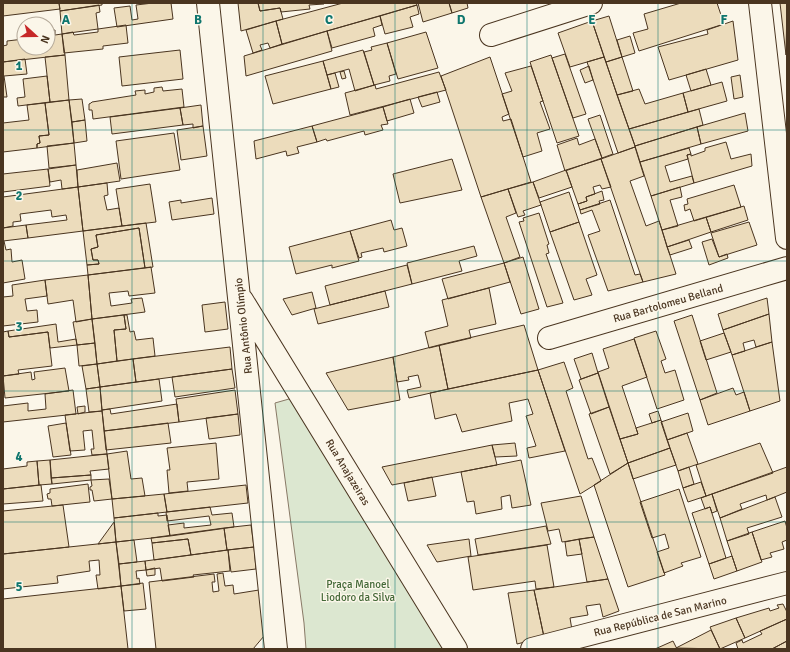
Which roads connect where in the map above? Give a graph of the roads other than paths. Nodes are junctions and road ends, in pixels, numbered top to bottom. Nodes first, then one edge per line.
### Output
1 (208, 3) edge
2 (591, 3) edge
3 (760, 3) edge
4 (491, 35) dead end
5 (787, 238) edge
6 (787, 268) edge
7 (240, 295) junction
8 (549, 338) dead end
9 (787, 583) edge
10 (276, 649) edge
11 (456, 649) edge
12 (532, 649) edge

1 - 7 street, Rua Antônio Olímpio
2 - 4 street
3 - 5 street
6 - 8 street, Rua Bartolomeu Belland
7 - 10 street, Rua Antônio Olímpio
7 - 11 street, Rua Anajazeiras
9 - 12 street, Rua República de San Marino

